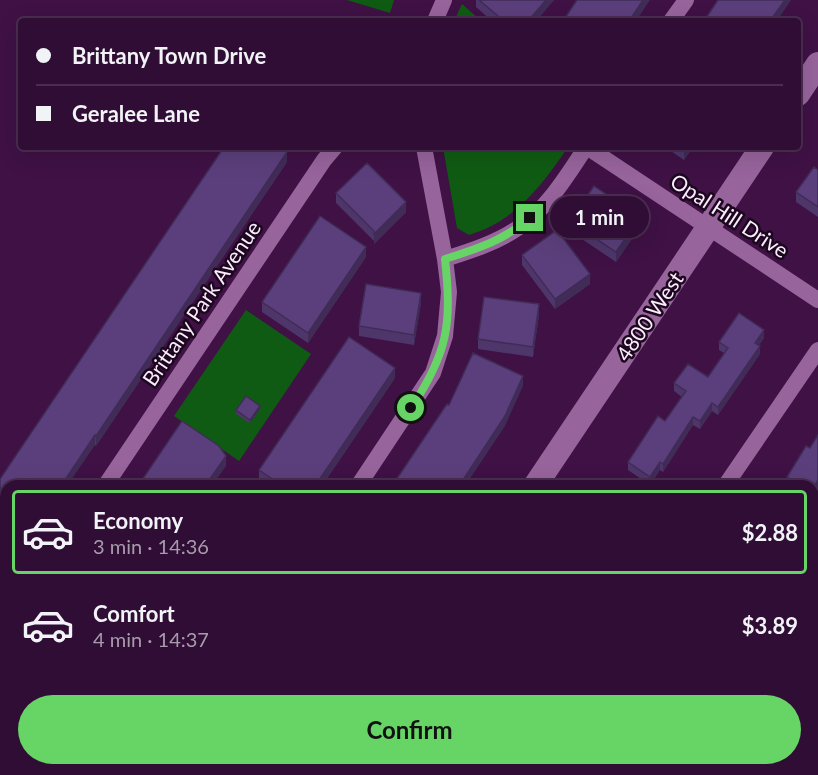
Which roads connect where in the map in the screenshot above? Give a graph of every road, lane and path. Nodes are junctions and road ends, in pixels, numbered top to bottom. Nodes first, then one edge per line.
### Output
1 (444, 0) edge
2 (686, 0) edge
3 (436, 18) edge
4 (674, 18) edge
5 (818, 64) edge
6 (801, 90) edge
7 (333, 150) edge
8 (425, 150) edge
9 (585, 150) edge
10 (592, 150) edge
11 (760, 150) edge
12 (708, 227) junction
13 (445, 259) junction
14 (818, 300) edge
15 (818, 350) edge
16 (109, 480) edge
17 (362, 480) edge
18 (539, 480) edge
19 (729, 480) edge

1 - 3 street
2 - 4 street
5 - 6 main road
7 - 16 street, Brittany Park Avenue
8 - 13 street
9 - 13 street
10 - 12 street, Opal Hill Drive
11 - 12 main road, 4800 West
12 - 14 street, Opal Hill Drive
12 - 18 main road, 4800 West
13 - 17 street
15 - 19 street

